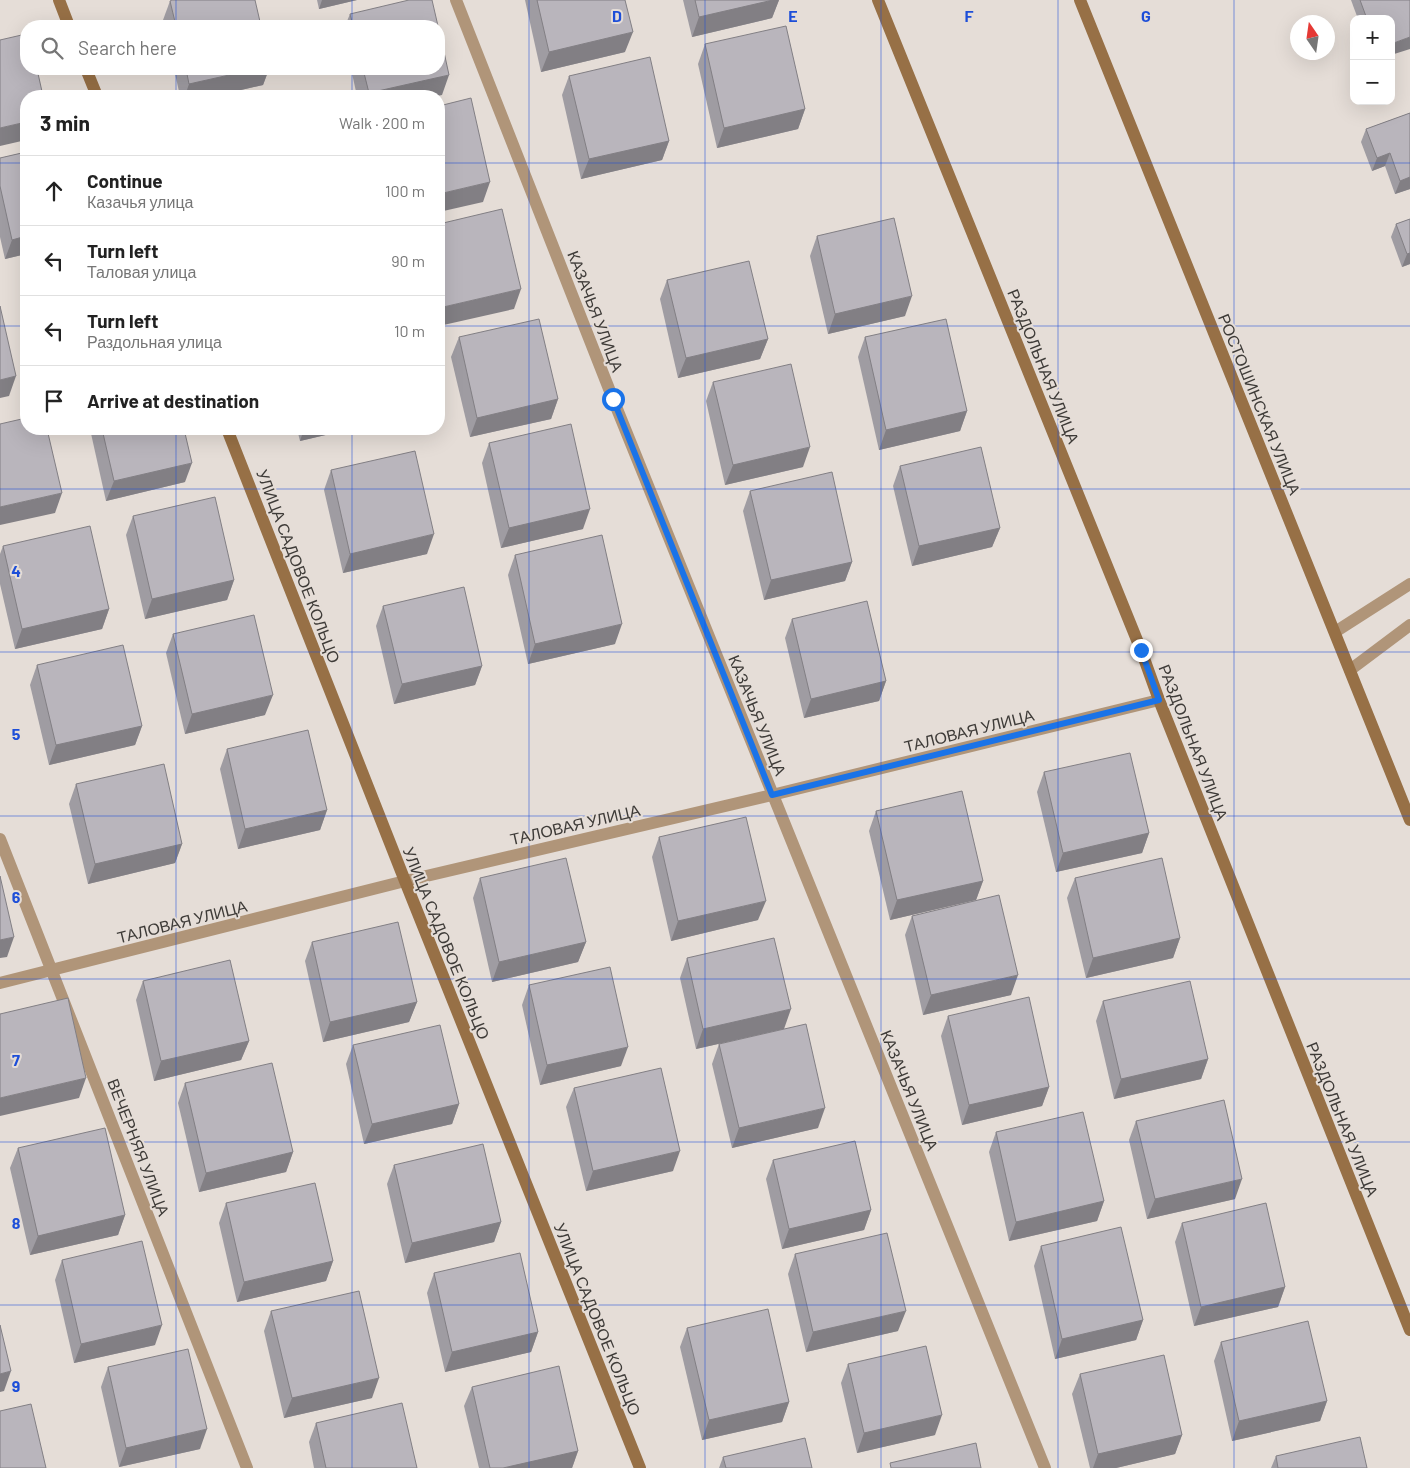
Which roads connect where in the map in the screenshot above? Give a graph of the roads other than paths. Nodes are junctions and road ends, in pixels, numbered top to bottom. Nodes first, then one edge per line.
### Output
1 (59, 0) edge
2 (456, 0) edge
3 (878, 0) edge
4 (1080, 0) edge
5 (67, 20) edge
6 (88, 75) edge
7 (95, 90) edge
8 (229, 435) edge
9 (1410, 584) edge
10 (1410, 625) edge
11 (1334, 632) junction
12 (1350, 670) junction
13 (1159, 700) junction
14 (772, 795) junction
15 (1410, 820) edge
16 (0, 839) edge
17 (405, 881) junction
18 (52, 970) junction
19 (0, 983) edge
20 (1410, 1330) edge
21 (247, 1468) edge
22 (640, 1468) edge
23 (1045, 1468) edge

1 - 5 street
2 - 14 street, КАЗАЧЬЯ УЛИЦА
3 - 13 street, РАЗДОЛЬНАЯ УЛИЦА
4 - 11 street, РОСТОШИНСКАЯ УЛИЦА
6 - 7 street
8 - 17 street, УЛИЦА САДОВОЕ КОЛЬЦО
9 - 11 street
10 - 12 street
11 - 12 street, РОСТОШИНСКАЯ УЛИЦА
12 - 15 street, РОСТОШИНСКАЯ УЛИЦА
13 - 14 street, ТАЛОВАЯ УЛИЦА
13 - 20 street, РАЗДОЛЬНАЯ УЛИЦА
14 - 17 street, ТАЛОВАЯ УЛИЦА
14 - 23 street, КАЗАЧЬЯ УЛИЦА
16 - 18 street, ВЕЧЕРНЯЯ УЛИЦА
17 - 18 street, ТАЛОВАЯ УЛИЦА
17 - 22 street, УЛИЦА САДОВОЕ КОЛЬЦО
18 - 19 street, ТАЛОВАЯ УЛИЦА
18 - 21 street, ВЕЧЕРНЯЯ УЛИЦА

